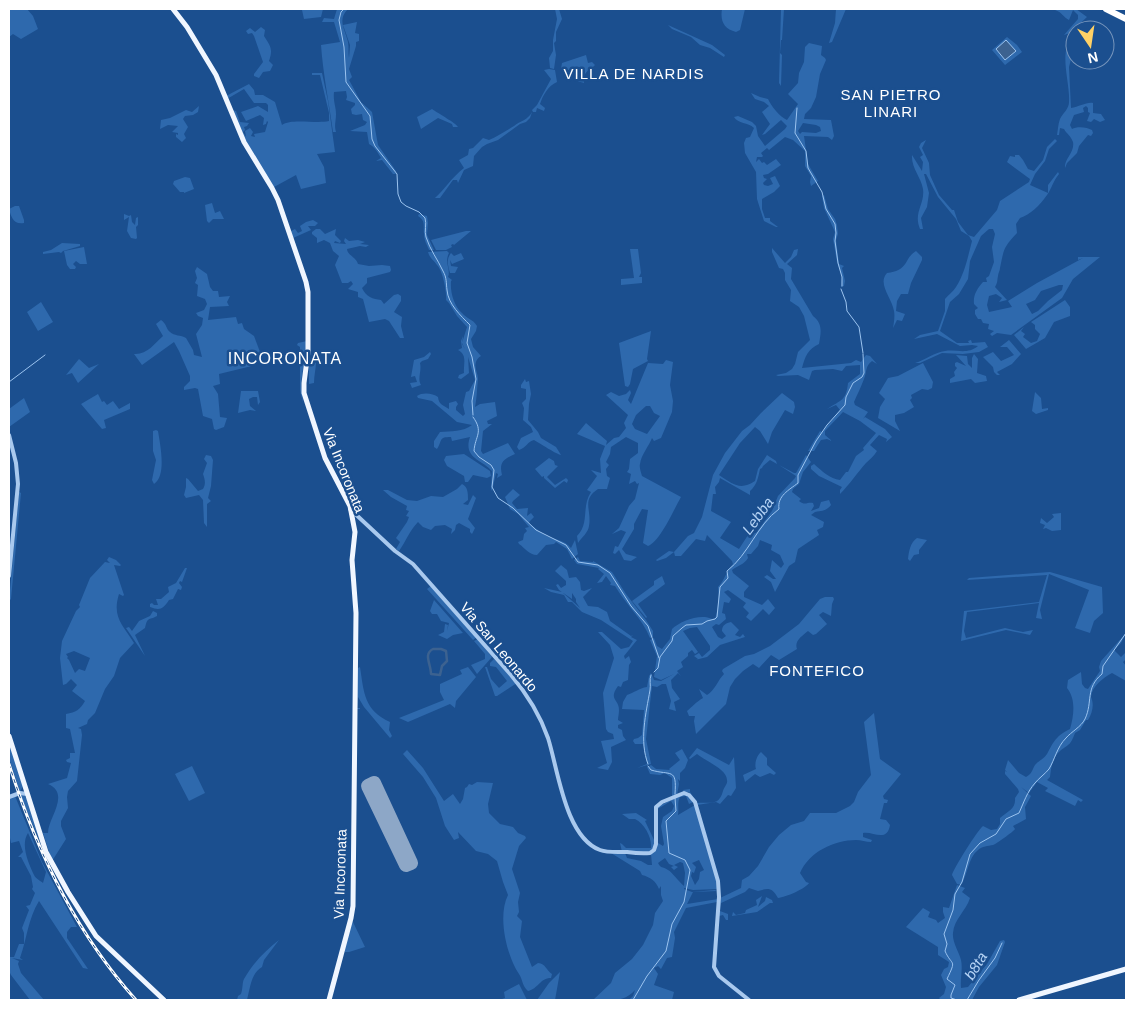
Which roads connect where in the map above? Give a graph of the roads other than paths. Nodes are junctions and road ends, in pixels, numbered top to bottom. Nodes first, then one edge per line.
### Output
1 (173, 9) edge
2 (1106, 9) edge
3 (1112, 9) edge
4 (1126, 18) edge
5 (9, 435) edge
6 (350, 509) junction
7 (9, 576) edge
8 (9, 736) edge
9 (26, 791) junction
10 (10, 796) edge
11 (1126, 969) edge
12 (164, 1000) edge
13 (329, 1000) edge
14 (749, 1000) edge
15 (1019, 1000) edge

1 - 6 main road, Via Incoronata
2 - 4 highway
3 - 4 highway
5 - 7 street
6 - 13 main road, Via Incoronata
6 - 14 street, Via San Leonardo
8 - 9 main road
9 - 10 street
9 - 12 main road
11 - 15 main road

